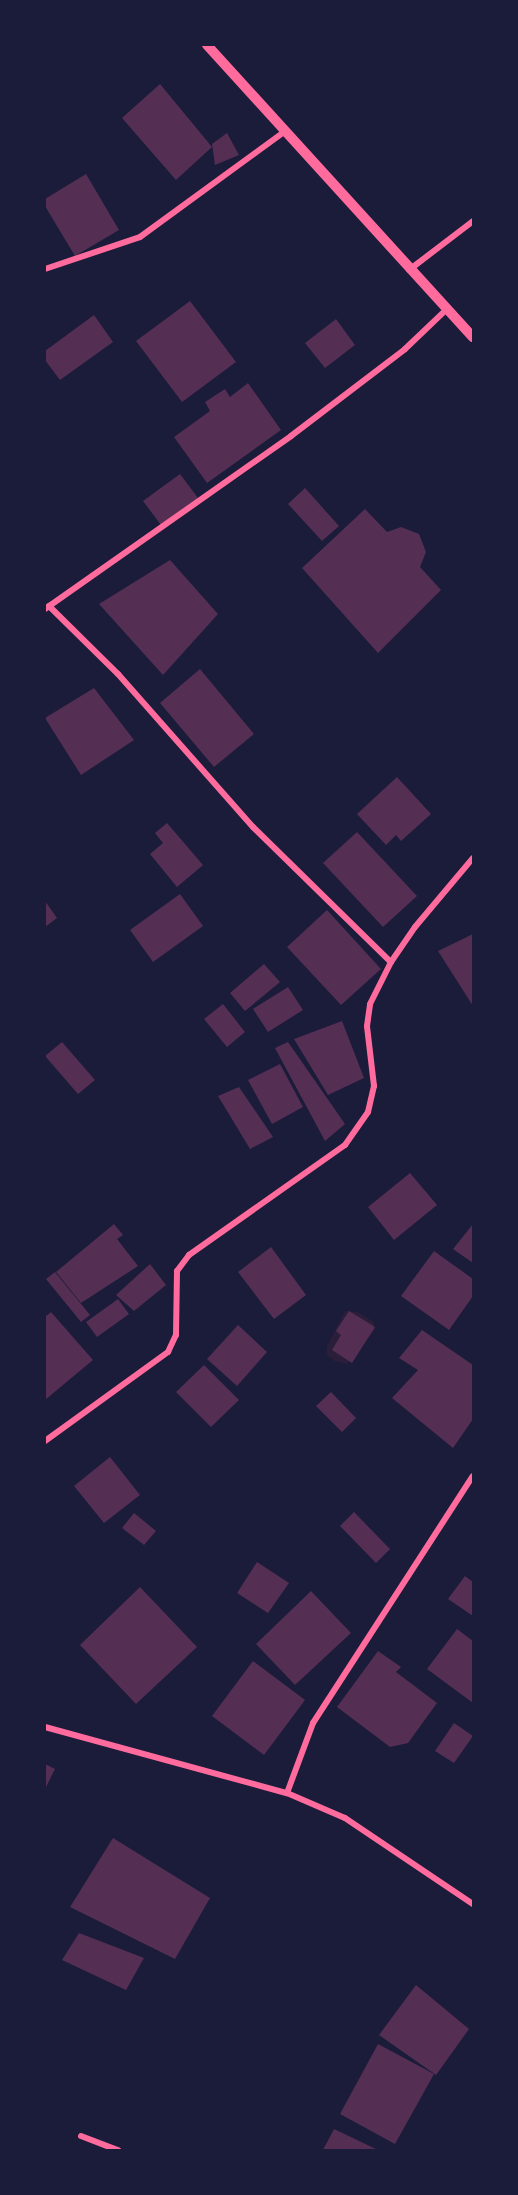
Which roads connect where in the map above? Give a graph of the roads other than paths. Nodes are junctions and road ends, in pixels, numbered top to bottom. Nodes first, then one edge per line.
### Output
1 (207, 45) edge
2 (284, 132) junction
3 (473, 221) edge
4 (45, 269) edge
5 (409, 270) junction
6 (446, 310) junction
7 (473, 337) edge
8 (47, 607) edge
9 (473, 858) edge
10 (391, 962) junction
11 (45, 1441) edge
12 (473, 1476) edge
13 (45, 1726) edge
14 (287, 1793) junction
15 (473, 1905) edge
16 (81, 2136) dead end
17 (118, 2150) edge

1 - 2 street
2 - 4 street
2 - 5 street
3 - 5 street
5 - 6 street
6 - 7 street
6 - 8 street
8 - 10 street
9 - 10 street
10 - 11 street
12 - 14 street
13 - 14 street
14 - 15 street
16 - 17 street

